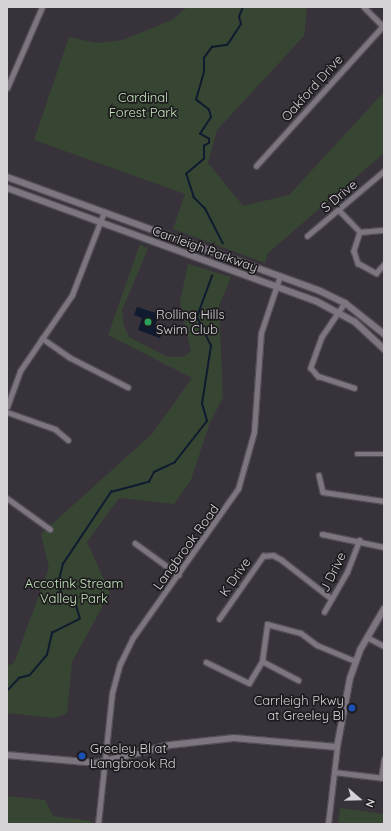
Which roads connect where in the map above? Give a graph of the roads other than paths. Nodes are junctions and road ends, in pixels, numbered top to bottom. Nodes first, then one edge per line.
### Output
1 (42, 7) edge
2 (364, 7) edge
3 (384, 26) edge
4 (7, 88) edge
5 (256, 166) dead end
6 (384, 171) edge
7 (7, 177) edge
8 (7, 188) edge
9 (339, 210) junction
10 (104, 212) junction
11 (100, 223) junction
12 (384, 230) edge
13 (360, 232) junction
14 (307, 236) dead end
15 (384, 264) edge
16 (280, 276) junction
17 (276, 286) junction
18 (345, 303) junction
19 (339, 312) junction
20 (384, 332) edge
21 (42, 338) junction
22 (376, 341) junction
23 (384, 349) edge
24 (128, 387) dead end
25 (354, 388) dead end
26 (7, 407) edge
27 (7, 412) edge
28 (68, 440) dead end
29 (357, 454) dead end
30 (384, 454) edge
31 (319, 476) dead end
32 (7, 498) edge
33 (384, 501) edge
34 (50, 529) dead end
35 (322, 534) dead end
36 (359, 540) junction
37 (135, 543) dead end
38 (384, 547) edge
39 (179, 575) junction
40 (332, 598) junction
41 (384, 609) edge
42 (324, 612) dead end
43 (219, 619) dead end
44 (367, 637) junction
45 (384, 646) edge
46 (262, 661) junction
47 (355, 661) junction
48 (206, 662) dead end
49 (298, 680) dead end
50 (337, 747) junction
51 (7, 755) edge
52 (384, 759) edge
53 (105, 762) junction
54 (334, 772) junction
55 (383, 778) edge
56 (98, 824) edge
57 (328, 824) edge

1 - 4 street
2 - 3 street
3 - 5 street, Oakford Drive
6 - 9 street, S Drive
7 - 10 street, Carrleigh Parkway
8 - 11 street, Carrleigh Parkway
9 - 13 street
9 - 14 street, S Drive
10 - 11 street
10 - 16 street, Carrleigh Parkway
11 - 17 street, Carrleigh Parkway
11 - 21 street
12 - 13 street
13 - 15 street
16 - 17 street, Langbrook Road
16 - 18 street, Carrleigh Parkway
17 - 19 street, Carrleigh Parkway
17 - 39 street, Langbrook Road
18 - 19 street
18 - 20 street, Carrleigh Parkway
19 - 22 street, Carrleigh Parkway
19 - 25 street
20 - 22 street
21 - 24 street
21 - 26 street
22 - 23 street, Carrleigh Parkway
27 - 28 street
29 - 30 street
31 - 33 street
32 - 34 street
35 - 36 street
36 - 38 street
36 - 40 street, J Drive
37 - 39 street
39 - 53 street, Langbrook Road
40 - 42 street, J Drive
40 - 43 street, K Drive
41 - 44 street
44 - 45 street
44 - 47 street
46 - 47 street
46 - 48 street
46 - 49 street
47 - 50 street
50 - 53 street
50 - 54 street
51 - 53 street
52 - 55 street
53 - 56 street, Langbrook Road
54 - 55 street
54 - 57 street

